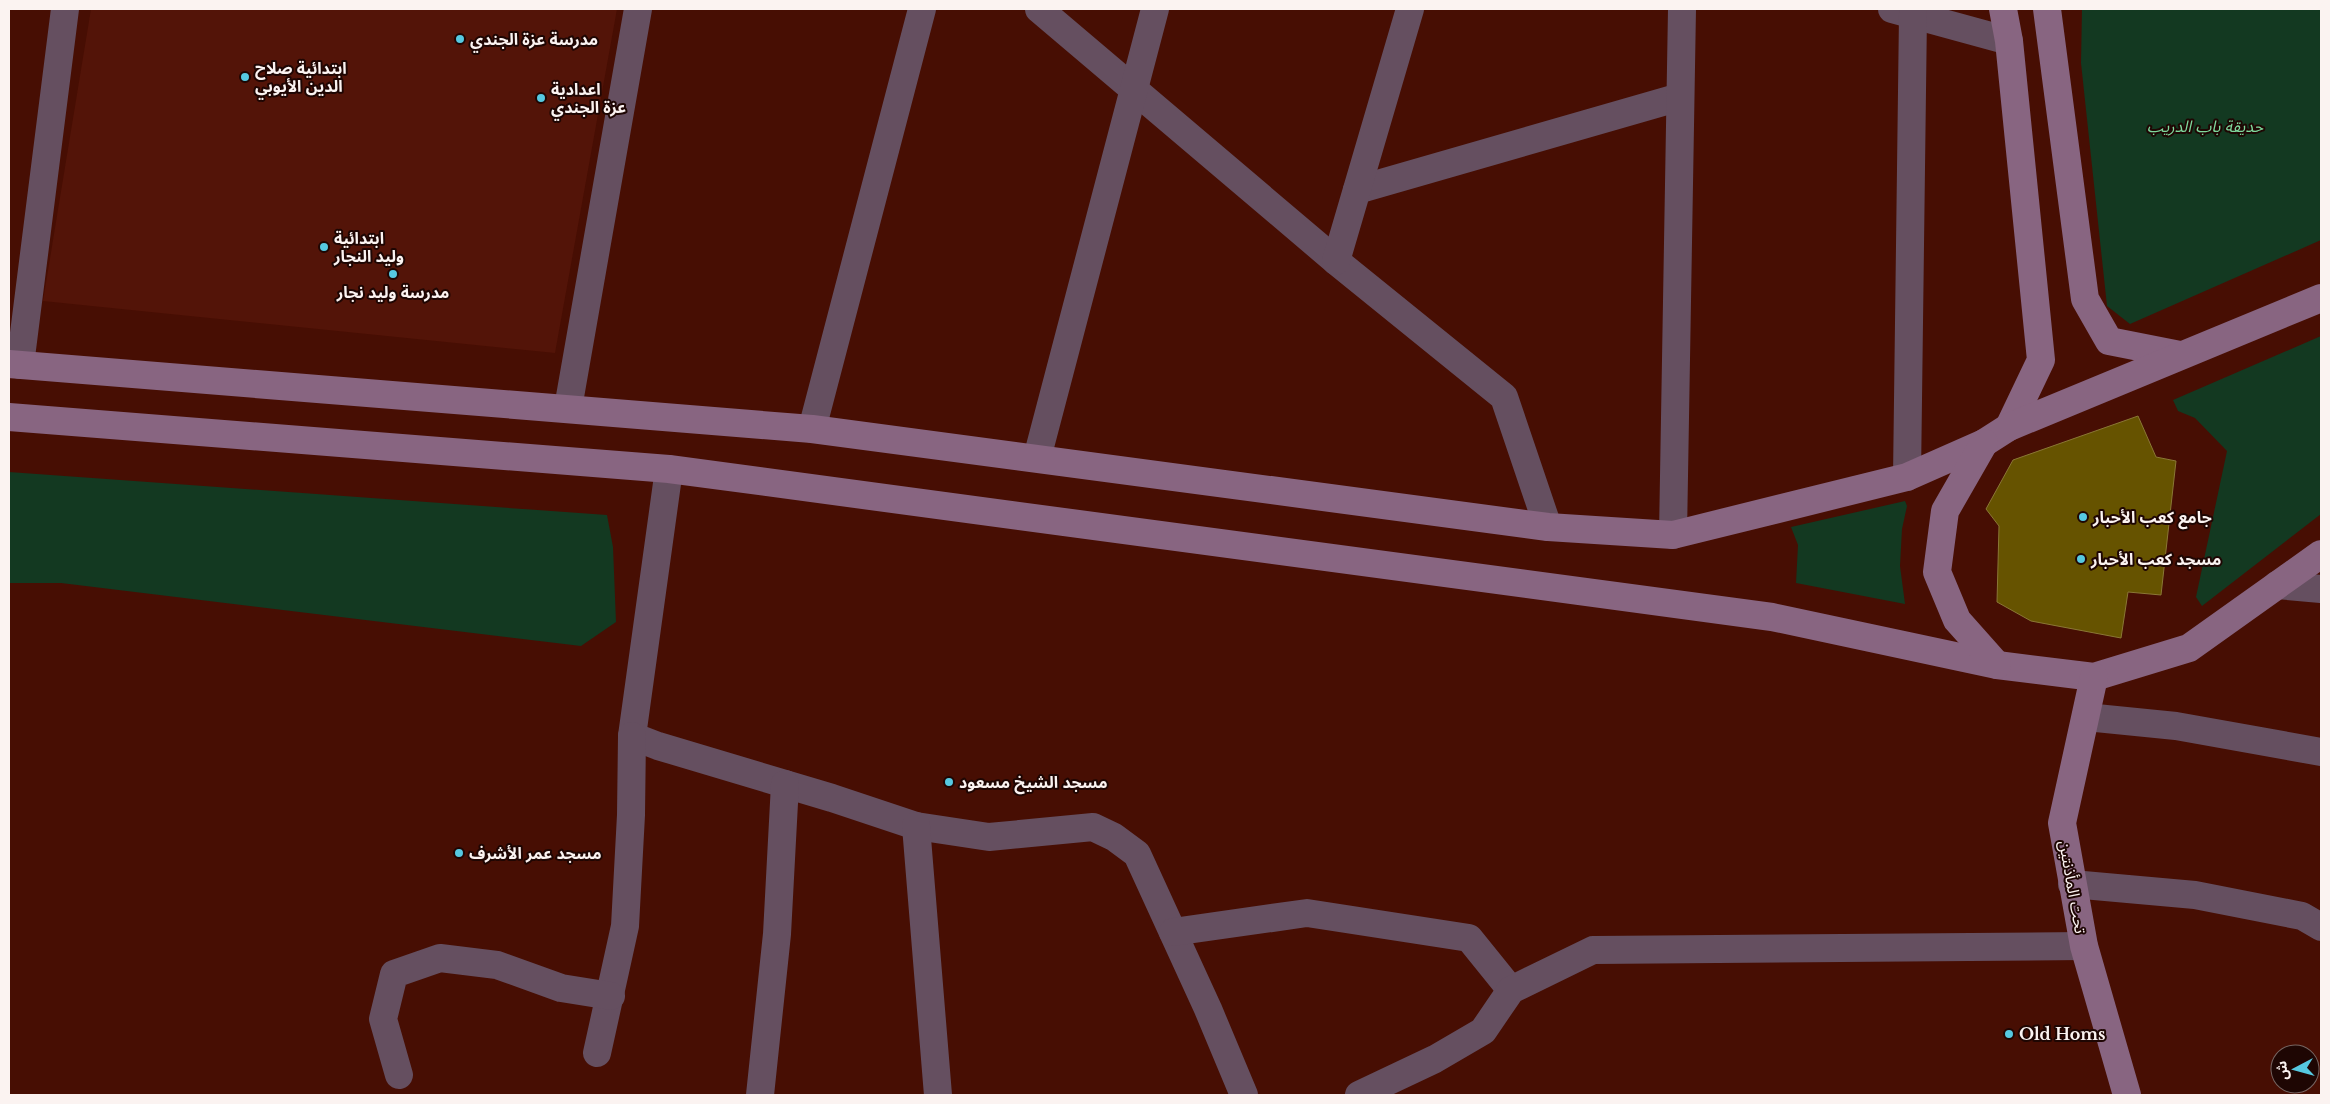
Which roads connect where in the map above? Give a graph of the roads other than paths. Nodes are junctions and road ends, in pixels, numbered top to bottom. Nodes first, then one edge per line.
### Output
1 (65, 9) edge
2 (638, 9) edge
3 (922, 9) edge
4 (1040, 9) edge
5 (1155, 9) edge
6 (1410, 9) edge
7 (1682, 9) edge
8 (2003, 9) edge
9 (2047, 9) edge
10 (1902, 12) edge
11 (2009, 41) junction
12 (1133, 89) junction
13 (1680, 97) junction
14 (1357, 190) junction
15 (1336, 260) junction
16 (2321, 298) edge
17 (2180, 355) junction
18 (14, 364) edge
19 (568, 408) junction
20 (9, 418) edge
21 (2009, 427) junction
22 (812, 429) junction
23 (1984, 444) junction
24 (1037, 458) junction
25 (669, 469) junction
26 (1907, 477) junction
27 (1548, 527) junction
28 (1673, 535) junction
29 (2321, 554) edge
30 (2277, 585) junction
31 (2321, 589) edge
32 (1997, 665) junction
33 (2094, 677) junction
34 (2086, 717) junction
35 (632, 736) junction
36 (2321, 752) edge
37 (785, 784) junction
38 (916, 826) junction
39 (2072, 884) junction
40 (2321, 927) edge
41 (1174, 932) junction
42 (2084, 946) junction
43 (1511, 990) junction
44 (611, 996) junction
45 (597, 1053) dead end
46 (399, 1075) dead end
47 (760, 1095) edge
48 (938, 1095) edge
49 (1244, 1095) edge
50 (1359, 1095) edge
51 (2128, 1095) edge

1 - 18 street
2 - 19 street
3 - 22 street
4 - 12 street
5 - 12 street
6 - 14 street
7 - 13 street
8 - 11 main road
9 - 17 main road
10 - 11 street
10 - 26 street
11 - 21 main road
12 - 15 street
12 - 24 street
13 - 14 street
13 - 28 street
14 - 15 street
15 - 27 street
16 - 17 main road
17 - 21 main road
18 - 19 main road
19 - 22 main road
20 - 25 main road
21 - 23 main road
22 - 24 main road
23 - 26 main road
23 - 32 main road
24 - 27 main road
25 - 32 main road
25 - 35 street
26 - 28 main road
27 - 28 main road
29 - 30 main road
30 - 31 street
30 - 33 main road
32 - 33 main road
33 - 34 main road, تحت المأذنتين
34 - 36 street
34 - 39 main road, تحت المأذنتين
35 - 37 street
35 - 44 street
37 - 38 street
37 - 47 street
38 - 41 street
38 - 48 street
39 - 40 street
39 - 42 main road, تحت المأذنتين
41 - 43 street
41 - 49 street
42 - 43 street
42 - 51 main road, تحت المأذنتين
43 - 50 street
44 - 45 street
44 - 46 street

